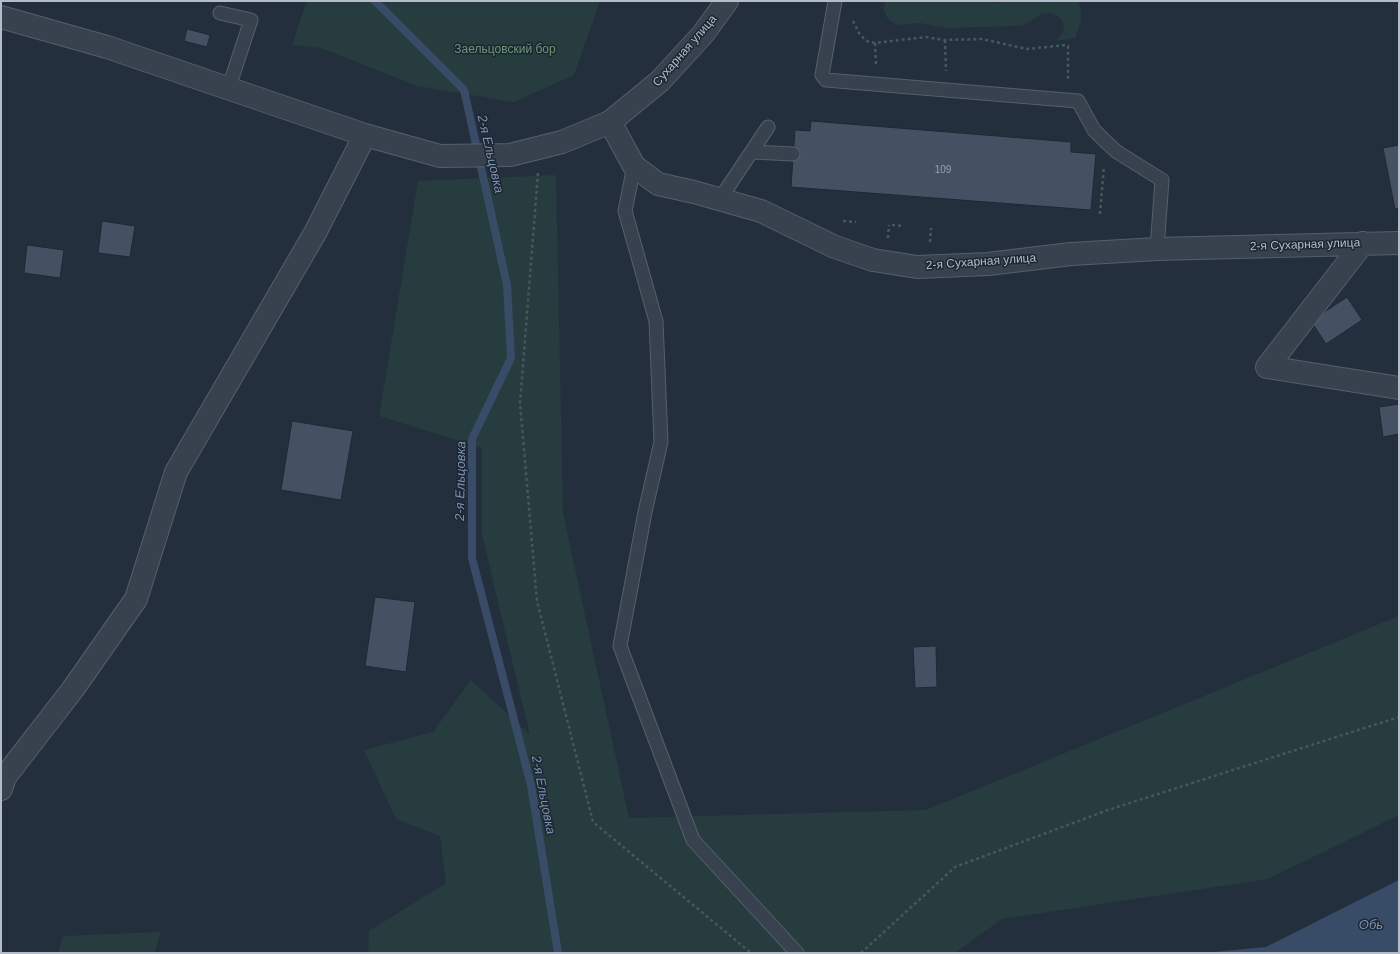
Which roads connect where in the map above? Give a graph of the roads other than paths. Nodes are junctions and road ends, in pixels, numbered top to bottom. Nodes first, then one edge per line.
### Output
1 (727, 1) edge
2 (835, 1) edge
3 (220, 13) dead end
4 (1, 17) edge
5 (229, 87) junction
6 (610, 122) junction
7 (768, 127) dead end
8 (365, 134) junction
9 (752, 152) junction
10 (793, 154) dead end
11 (634, 166) junction
12 (720, 199) junction
13 (1363, 243) junction
14 (1399, 243) edge
15 (1157, 248) junction
16 (1399, 388) edge
17 (1, 789) edge
18 (797, 953) edge

1 - 6 street, Сухарная улица
2 - 15 lane
3 - 5 lane
4 - 5 street, Сухарная улица
5 - 8 street, Сухарная улица
6 - 8 street, Сухарная улица
6 - 11 street, 2-я Сухарная улица
7 - 9 lane
8 - 17 street
9 - 10 lane
9 - 12 lane
11 - 12 street, 2-я Сухарная улица
11 - 18 lane
12 - 15 street, 2-я Сухарная улица
13 - 14 street, 2-я Сухарная улица
13 - 15 street, 2-я Сухарная улица
13 - 16 street

